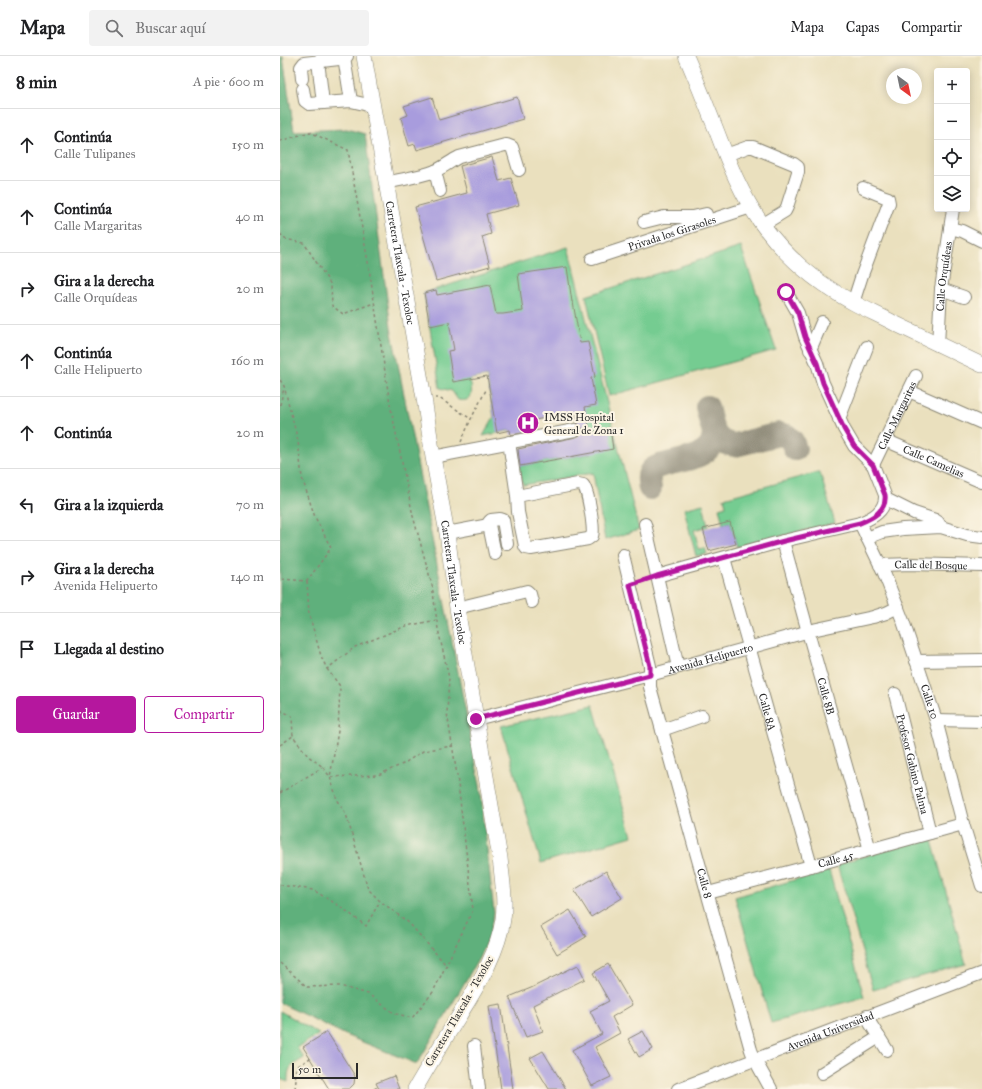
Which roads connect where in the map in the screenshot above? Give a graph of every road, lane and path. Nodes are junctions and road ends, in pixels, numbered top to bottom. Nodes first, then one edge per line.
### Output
1 (364, 56) edge
2 (686, 56) edge
3 (346, 57) edge
4 (318, 61) junction
5 (351, 101) junction
6 (323, 103) junction
7 (372, 107) junction
8 (280, 141) edge
9 (726, 155) junction
10 (519, 170) dead end
11 (435, 171) junction
12 (386, 183) junction
13 (863, 188) dead end
14 (440, 190) dead end
15 (749, 204) junction
16 (952, 212) edge
17 (644, 222) dead end
18 (762, 225) junction
19 (950, 228) junction
20 (280, 234) edge
21 (982, 241) edge
22 (592, 259) dead end
23 (941, 289) junction
24 (786, 292) dead end
25 (964, 297) dead end
26 (375, 302) junction
27 (853, 303) junction
28 (822, 322) dead end
29 (938, 344) junction
30 (867, 347) dead end
31 (810, 350) junction
32 (982, 365) edge
33 (916, 376) dead end
34 (280, 380) edge
35 (284, 386) junction
36 (488, 388) dead end
37 (909, 391) junction
38 (424, 398) junction
39 (280, 405) edge
40 (839, 418) junction
41 (471, 419) junction
42 (982, 423) edge
43 (575, 430) dead end
44 (885, 440) junction
45 (509, 442) junction
46 (457, 452) junction
47 (433, 457) junction
48 (873, 465) junction
49 (982, 482) edge
50 (516, 496) junction
51 (886, 499) junction
52 (910, 511) junction
53 (860, 523) junction
54 (645, 524) dead end
55 (489, 525) junction
56 (941, 527) junction
57 (902, 529) junction
58 (446, 534) junction
59 (982, 537) edge
60 (867, 538) junction
61 (784, 541) junction
62 (507, 544) dead end
63 (495, 554) dead end
64 (623, 555) dead end
65 (724, 558) junction
66 (880, 564) junction
67 (982, 566) edge
68 (657, 576) junction
69 (280, 579) edge
70 (307, 581) junction
71 (630, 585) junction
72 (532, 602) dead end
73 (898, 607) junction
74 (458, 608) junction
75 (437, 620) junction
76 (808, 632) junction
77 (749, 647) junction
78 (982, 660) edge
79 (916, 662) junction
80 (678, 667) junction
81 (328, 669) junction
82 (650, 675) junction
83 (895, 694) dead end
84 (280, 710) edge
85 (702, 716) dead end
86 (476, 719) junction
87 (936, 720) junction
88 (982, 721) edge
89 (662, 730) junction
90 (293, 736) junction
91 (280, 745) edge
92 (452, 746) junction
93 (323, 767) junction
94 (330, 777) junction
95 (280, 793) edge
96 (963, 824) junction
97 (930, 833) junction
98 (870, 850) junction
99 (811, 866) junction
100 (280, 885) edge
101 (982, 886) edge
102 (708, 893) junction
103 (380, 901) junction
104 (280, 963) edge
105 (446, 966) junction
106 (982, 973) edge
107 (866, 1016) junction
108 (879, 1038) junction
109 (474, 1046) dead end
110 (887, 1050) dead end
111 (310, 1058) dead end
112 (754, 1060) junction
113 (822, 1073) dead end
114 (378, 1087) dead end
115 (294, 1089) edge
116 (374, 1089) edge
117 (415, 1089) edge
118 (479, 1089) edge
119 (678, 1089) edge
120 (771, 1089) edge

1 - 7 main road, Carretera Tlaxcala - Texoloc
2 - 9 main road
3 - 4 street
3 - 5 street
4 - 6 street
4 - 6 street
5 - 6 street
5 - 7 street
7 - 12 main road, Carretera Tlaxcala - Texoloc
8 - 26 path
9 - 15 main road
9 - 18 street
10 - 11 street
11 - 12 street
11 - 14 street
12 - 38 main road, Carretera Tlaxcala - Texoloc
13 - 27 street
15 - 17 street
15 - 18 main road
15 - 22 street, Privada los Girasoles
16 - 19 street, Calle Orquídeas
18 - 27 main road
19 - 21 street
19 - 23 street, Calle Orquídeas
20 - 26 path
23 - 25 street
23 - 29 street, Calle Orquídeas
24 - 31 street
26 - 75 path
27 - 29 main road
28 - 31 street
29 - 32 main road
30 - 40 street
31 - 40 street
33 - 37 street, Calle Margaritas
34 - 35 path
35 - 39 path
35 - 70 path
36 - 41 path
37 - 42 street
37 - 44 street, Calle Margaritas
38 - 41 path
38 - 47 main road, Carretera Tlaxcala - Texoloc
40 - 48 street
41 - 46 path
43 - 45 street
44 - 48 street, Calle Margaritas
44 - 49 street, Calle Camelias
45 - 46 street
45 - 50 street
46 - 47 street
47 - 58 main road, Carretera Tlaxcala - Texoloc
48 - 51 street
50 - 50 street
51 - 52 street
51 - 53 street
52 - 56 street
52 - 57 street
53 - 60 street, Calle 10
53 - 61 street
54 - 68 street
55 - 58 street
55 - 62 street
55 - 63 street
56 - 57 street
56 - 59 street
57 - 60 street
58 - 74 main road, Carretera Tlaxcala - Texoloc
60 - 66 street, Calle 10
61 - 65 street
61 - 76 street, Calle 8B
64 - 71 street, Calle 8
65 - 68 street
65 - 77 street, Calle 8A
66 - 67 street, Calle del Bosque
66 - 73 street, Calle 10
68 - 71 path
68 - 80 street
69 - 70 path
70 - 81 path
71 - 82 street, Calle 8
72 - 74 street
73 - 76 street, Avenida Helipuerto
73 - 79 street, Calle 10
74 - 86 main road, Carretera Tlaxcala - Texoloc
75 - 81 path
75 - 92 path
76 - 77 street, Avenida Helipuerto
76 - 98 street, Calle 8B
77 - 80 street, Avenida Helipuerto
77 - 99 street, Calle 8A
78 - 79 street
79 - 87 street, Calle 10
80 - 82 street, Avenida Helipuerto
81 - 94 path
82 - 86 street, Avenida Helipuerto
82 - 89 street, Calle 8
83 - 97 street, Profesor Gabino Palma
84 - 90 path
85 - 89 street
86 - 117 main road, Carretera Tlaxcala - Texoloc
87 - 88 street
87 - 96 street, Calle 10
89 - 102 street, Calle 8
90 - 91 path
90 - 93 path
92 - 94 path
92 - 105 path
93 - 94 path
93 - 95 path
94 - 103 path
96 - 97 street, Calle 45
96 - 101 street, Calle 10
97 - 98 street, Calle 45
98 - 99 street, Calle 45
99 - 102 street, Calle 45
100 - 103 path
102 - 112 street, Calle 8
103 - 105 path
104 - 105 path
106 - 107 street, Avenida Universidad
107 - 108 street
107 - 112 street, Avenida Universidad
108 - 110 street
108 - 113 street
109 - 118 street
111 - 115 path
112 - 119 street, Avenida Universidad
112 - 120 street, Calle 8
114 - 116 path

